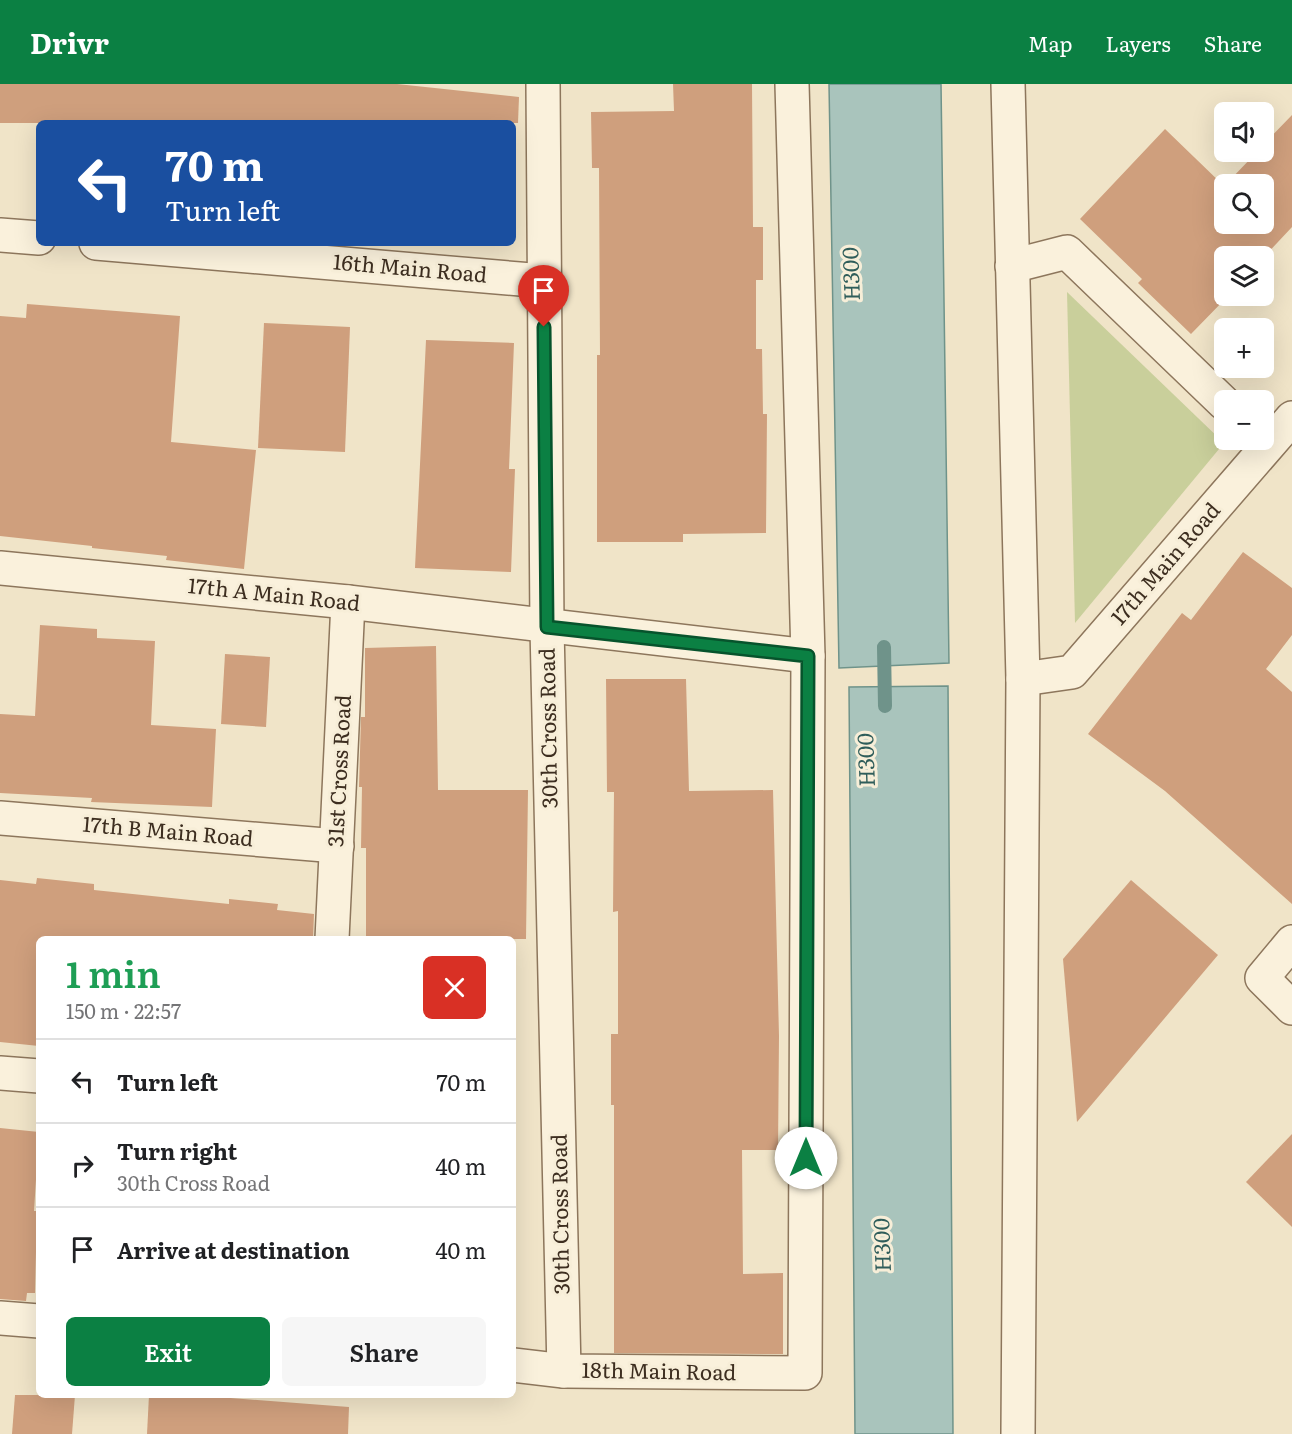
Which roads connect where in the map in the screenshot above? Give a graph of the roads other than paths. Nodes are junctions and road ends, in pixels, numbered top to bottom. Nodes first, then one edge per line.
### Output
1 (543, 84) edge
2 (792, 84) edge
3 (1008, 84) edge
4 (0, 235) edge
5 (36, 238) edge
6 (132, 246) edge
7 (1012, 266) junction
8 (544, 280) junction
9 (1214, 394) edge
10 (1292, 418) edge
11 (1274, 435) edge
12 (1259, 450) edge
13 (0, 568) edge
14 (348, 602) junction
15 (547, 627) junction
16 (808, 656) junction
17 (1023, 679) junction
18 (0, 818) edge
19 (337, 846) junction
20 (332, 936) edge
21 (1292, 942) edge
22 (1292, 1008) edge
23 (0, 1073) edge
24 (36, 1076) edge
25 (0, 1318) edge
26 (36, 1321) edge
27 (516, 1365) edge
28 (564, 1371) junction
29 (1018, 1434) edge

1 - 8 street, 30th Cross Road
2 - 16 street
3 - 7 street
4 - 5 street
6 - 8 street, 16th Main Road
7 - 9 street
7 - 17 street
8 - 15 street, 30th Cross Road
10 - 11 street, 17th Main Road
12 - 17 street, 17th Main Road
13 - 14 street, 17th A Main Road
14 - 15 street, 17th A Main Road
14 - 19 street, 31st Cross Road
15 - 16 street, 17th A Main Road
15 - 28 street, 30th Cross Road
16 - 28 street, 18th Main Road
17 - 29 street
18 - 19 street, 17th B Main Road
19 - 20 street, 31st Cross Road
21 - 22 street
23 - 24 street
25 - 26 street
27 - 28 street, 18th Main Road

